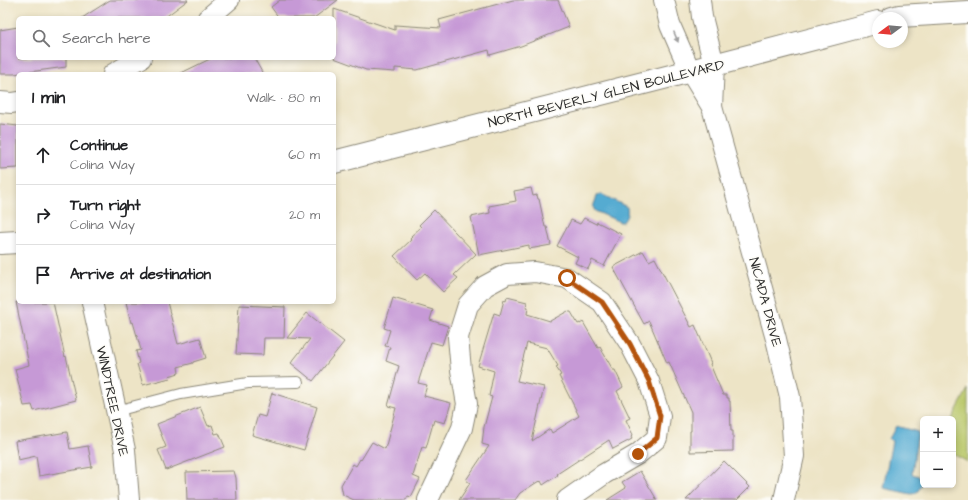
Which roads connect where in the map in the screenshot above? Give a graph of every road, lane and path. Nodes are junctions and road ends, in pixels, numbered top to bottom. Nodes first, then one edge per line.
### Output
1 (229, 0) edge
2 (664, 0) edge
3 (700, 0) edge
4 (968, 12) edge
5 (908, 15) edge
6 (210, 16) edge
7 (872, 24) edge
8 (138, 60) edge
9 (714, 65) junction
10 (690, 71) junction
11 (117, 72) edge
12 (0, 102) edge
13 (16, 102) edge
14 (712, 107) junction
15 (336, 161) edge
16 (16, 242) edge
17 (0, 243) edge
18 (92, 304) edge
19 (298, 382) dead end
20 (116, 411) junction
21 (129, 500) edge
22 (428, 500) edge
23 (567, 500) edge
24 (784, 500) edge

1 - 6 street
2 -> 10 street, NICADA DRIVE
3 - 9 street, NICADA DRIVE
4 - 5 main road
7 - 9 main road, NORTH BEVERLY GLEN BOULEVARD
8 - 11 street
9 - 10 main road, NORTH BEVERLY GLEN BOULEVARD
9 - 14 street, NICADA DRIVE
10 - 14 street, NICADA DRIVE
10 - 15 main road, NORTH BEVERLY GLEN BOULEVARD
12 - 13 street
14 - 24 street, NICADA DRIVE
16 - 17 main road
18 - 20 street, WINDTREE DRIVE
19 - 20 lane
20 - 21 street, WINDTREE DRIVE
22 - 23 street

